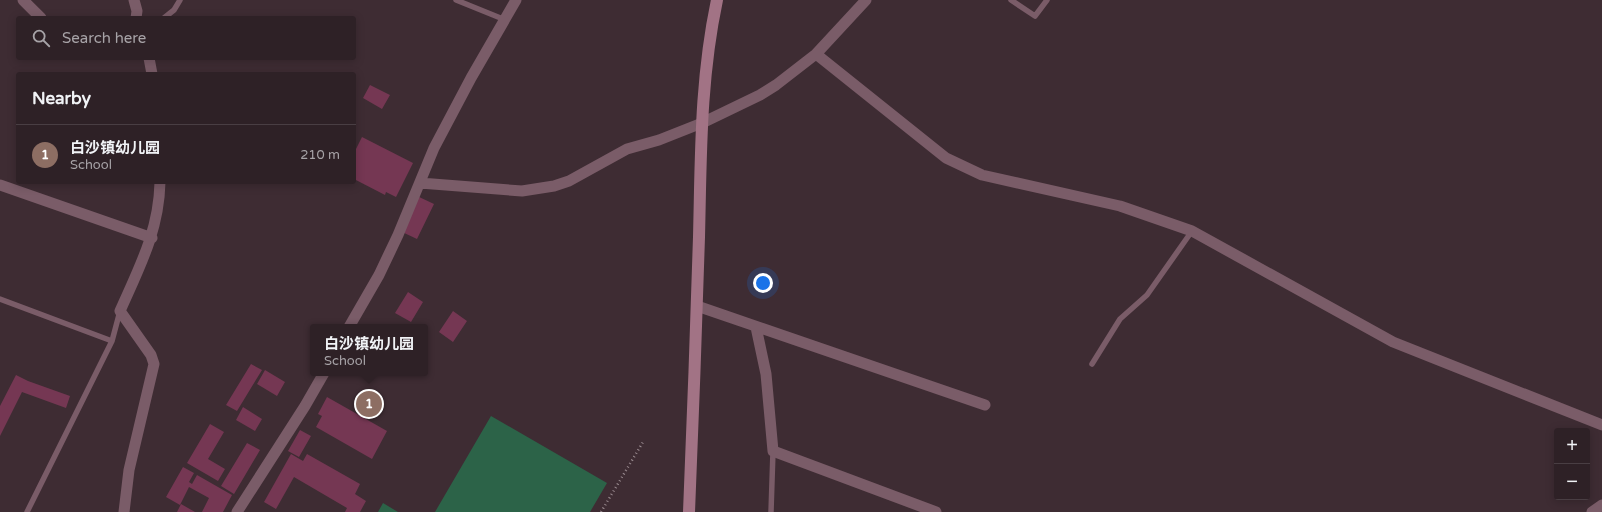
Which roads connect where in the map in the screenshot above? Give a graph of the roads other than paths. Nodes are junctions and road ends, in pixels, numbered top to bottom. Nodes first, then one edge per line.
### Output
1 (23, 0) edge
2 (134, 0) edge
3 (180, 0) edge
4 (456, 0) edge
5 (516, 0) edge
6 (716, 0) edge
7 (866, 0) edge
8 (1011, 0) edge
9 (1047, 0) edge
10 (39, 16) edge
11 (136, 16) edge
12 (166, 16) edge
13 (503, 19) junction
14 (816, 54) junction
15 (149, 60) edge
16 (152, 72) edge
17 (702, 123) junction
18 (420, 183) junction
19 (160, 184) edge
20 (0, 185) edge
21 (1192, 231) junction
22 (152, 238) junction
23 (0, 299) edge
24 (697, 306) junction
25 (120, 311) junction
26 (352, 324) edge
27 (756, 327) junction
28 (112, 341) junction
29 (1092, 364) dead end
30 (322, 376) edge
31 (985, 405) dead end
32 (1602, 426) edge
33 (773, 451) junction
34 (1602, 505) edge
35 (27, 512) edge
36 (124, 512) edge
37 (237, 512) edge
38 (689, 512) edge
39 (771, 512) edge
40 (936, 512) edge
41 (1592, 512) edge

1 - 10 street
2 - 11 street
3 - 12 lane
4 - 13 lane
5 - 13 street
6 - 17 main road
7 - 14 street
8 - 9 lane
13 - 18 street
14 - 17 street
14 - 21 street
15 - 16 street
17 - 18 street
17 - 24 main road
18 - 26 street
19 - 22 street
20 - 22 street
21 - 29 lane
21 - 32 street
22 - 25 street
23 - 28 lane
24 - 27 street
24 - 38 main road
25 - 28 lane
25 - 36 street
27 - 31 street
27 - 33 street
28 - 35 lane
30 - 37 street
33 - 39 lane
33 - 40 street
34 - 41 street

